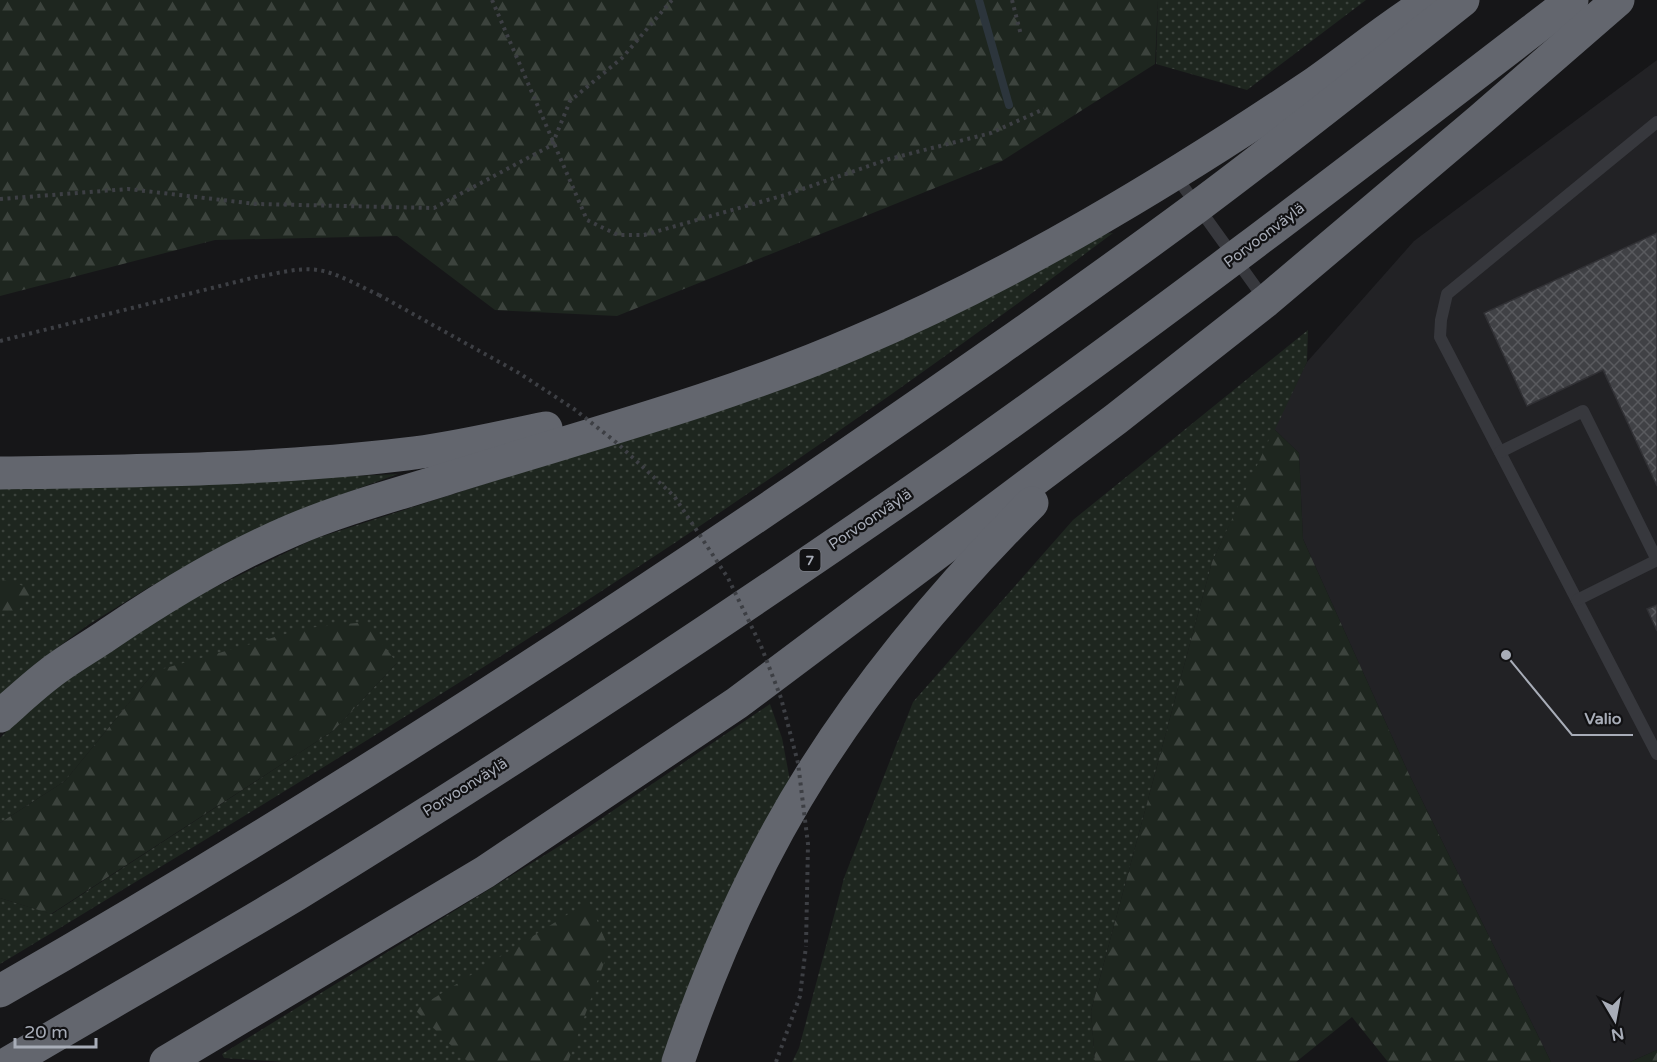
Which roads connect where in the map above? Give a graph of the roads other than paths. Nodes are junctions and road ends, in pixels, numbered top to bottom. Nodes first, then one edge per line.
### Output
1 (1431, 0) edge
2 (1463, 0) edge
3 (1572, 0) edge
4 (1618, 0) edge
5 (1657, 123) edge
6 (1174, 173) junction
7 (1198, 206) junction
8 (1235, 258) junction
9 (1266, 301) junction
10 (743, 384) junction
11 (1116, 420) junction
12 (1500, 452) junction
13 (0, 473) edge
14 (1577, 600) junction
15 (0, 716) edge
16 (1657, 754) edge
17 (0, 991) edge
18 (10, 1062) edge
19 (166, 1062) edge
20 (678, 1062) edge

1 - 6 highway
2 - 7 highway
3 - 8 highway, Porvoonväylä / 7
4 - 9 highway
5 - 12 lane
6 - 7 lane
6 - 10 highway
7 - 8 lane
7 - 17 highway
8 - 9 lane
8 - 18 highway, Porvoonväylä / 7
9 - 11 highway
10 - 13 highway
10 - 15 highway
11 - 19 highway
11 - 20 highway
12 - 14 lane
12 - 14 lane
14 - 16 lane

